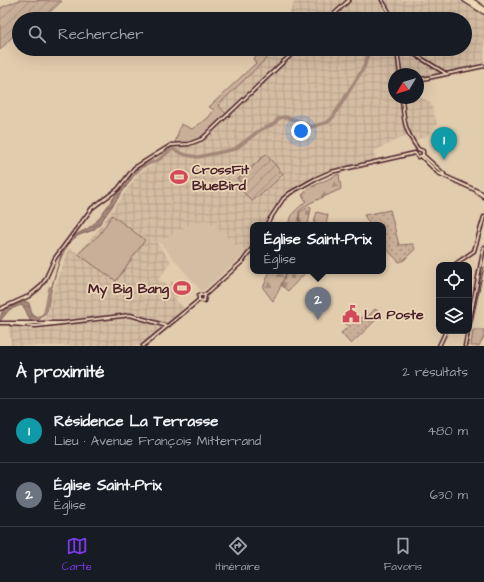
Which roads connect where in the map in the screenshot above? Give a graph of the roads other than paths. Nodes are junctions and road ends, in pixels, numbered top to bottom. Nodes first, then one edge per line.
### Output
1 (349, 0) edge
2 (382, 0) edge
3 (465, 0) edge
4 (471, 0) edge
5 (483, 8) edge
6 (336, 12) edge
7 (389, 12) edge
8 (484, 12) edge
9 (290, 56) edge
10 (398, 56) edge
11 (417, 56) edge
12 (484, 66) edge
13 (399, 68) edge
14 (438, 70) junction
15 (448, 74) junction
16 (437, 76) junction
17 (424, 79) edge
18 (403, 104) edge
19 (418, 149) junction
20 (415, 153) junction
21 (422, 156) junction
22 (484, 196) edge
23 (484, 217) edge
24 (268, 222) edge
25 (484, 247) edge
26 (250, 250) edge
27 (458, 262) edge
28 (205, 295) junction
29 (199, 300) junction
30 (0, 309) edge
31 (472, 309) edge
32 (157, 322) junction
33 (1, 323) edge
34 (167, 326) junction
35 (163, 329) junction
36 (444, 334) edge
37 (467, 334) edge
38 (143, 346) edge
39 (438, 346) edge
40 (465, 346) edge

1 - 6 main road
2 - 7 main road
3 - 8 highway
4 - 5 highway
9 - 30 main road
10 - 13 main road
11 - 14 main road
12 - 15 main road
14 - 15 main road
14 - 16 main road
15 - 16 main road
16 - 17 main road
18 - 19 main road
19 - 20 main road
19 - 21 main road
20 - 21 main road
20 - 24 main road
21 - 22 main road
23 - 27 main road
25 - 31 main road
26 - 28 main road
28 - 29 main road
28 - 29 main road
29 - 34 main road
32 - 33 main road
32 - 34 main road
32 - 35 main road
34 - 35 main road
35 - 38 main road
36 - 39 main road
37 - 40 main road

